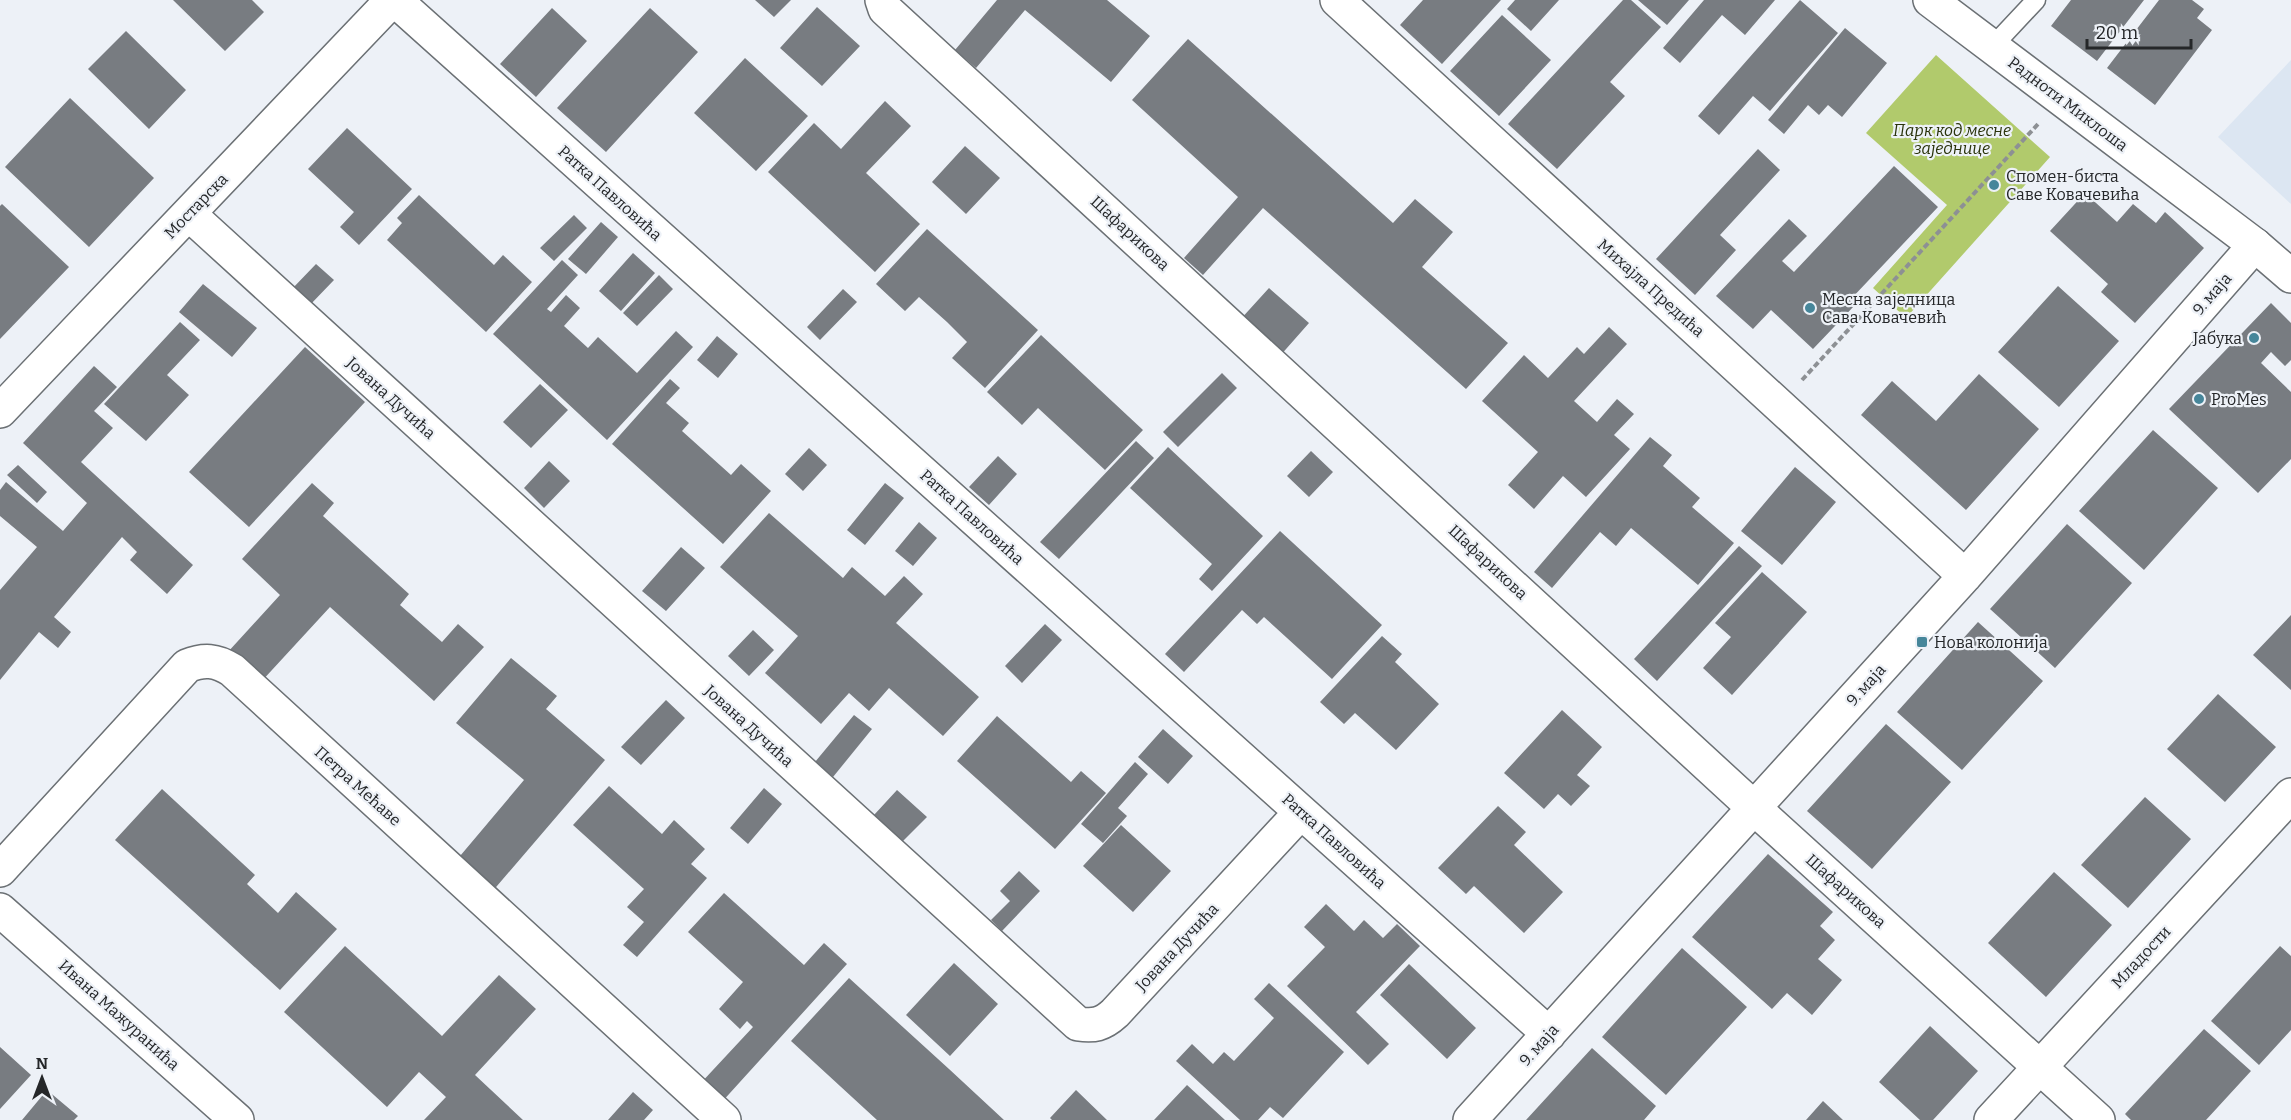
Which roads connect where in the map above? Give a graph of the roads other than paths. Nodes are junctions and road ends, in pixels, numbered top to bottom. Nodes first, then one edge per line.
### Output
1 (393, 0) edge
2 (882, 0) edge
3 (1337, 0) edge
4 (1930, 0) edge
5 (2036, 0) edge
6 (1992, 47) junction
7 (189, 214) junction
8 (2255, 245) junction
9 (2291, 276) edge
10 (0, 411) edge
11 (1965, 576) junction
12 (2291, 795) edge
13 (1754, 808) junction
14 (1301, 812) junction
15 (0, 870) edge
16 (0, 910) edge
17 (1549, 1034) junction
18 (2040, 1067) junction
19 (237, 1120) edge
20 (724, 1120) edge
21 (1470, 1120) edge
22 (1991, 1120) edge
23 (2098, 1120) edge

1 - 7 street, Мостарска
1 - 14 street, Ратка Павловића
2 - 13 street, Шафарикова
3 - 11 street, Михајла Предића
4 - 6 street, Радноти Миклоша
5 - 6 lane
6 - 8 street, Радноти Миклоша
7 - 10 street, Мостарска
7 - 14 street, Јована Дучића
8 - 9 street, Радноти Миклоша
8 - 11 street, 9. маја
11 - 13 street, 9. маја
12 - 18 street, Младости
13 - 17 street, 9. маја
13 - 18 street, Шафарикова
14 - 17 street, Ратка Павловића
15 - 20 street, Петра Мећаве
16 - 19 street, Ивана Мажуранића
17 - 21 street, 9. маја
18 - 22 street, Младости
18 - 23 street, Шафарикова

